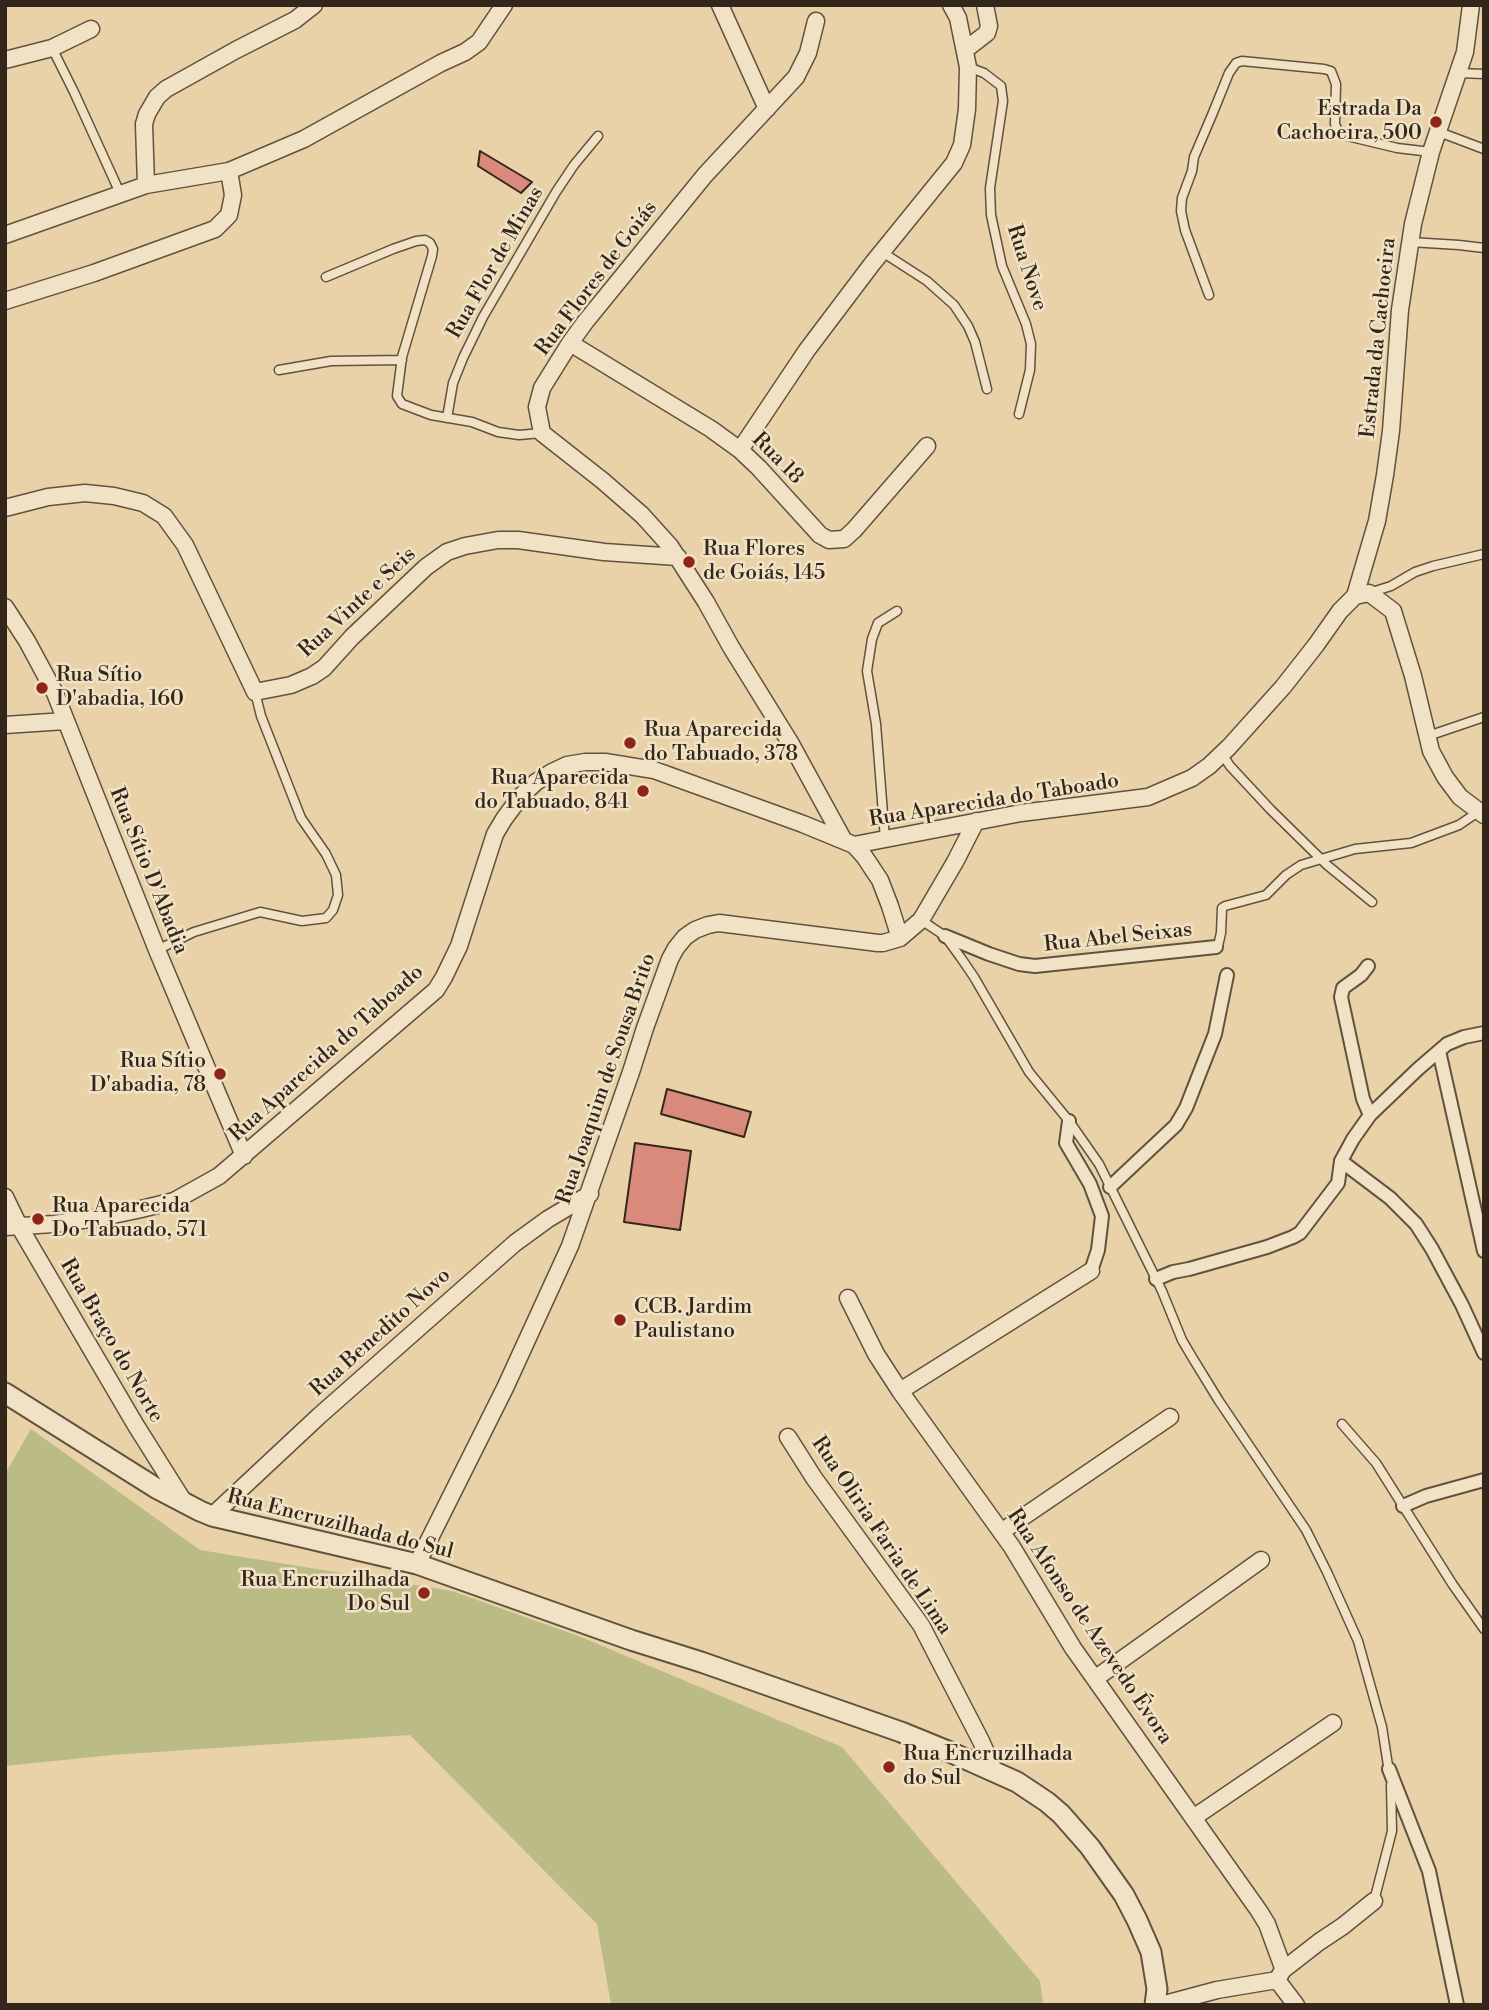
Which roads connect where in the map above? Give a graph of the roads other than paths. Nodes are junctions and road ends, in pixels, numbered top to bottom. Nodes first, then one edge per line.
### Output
1 (314, 5) edge
2 (504, 5) edge
3 (720, 5) edge
4 (951, 5) edge
5 (985, 5) edge
6 (1471, 5) edge
7 (816, 21) dead end
8 (91, 29) dead end
9 (52, 48) junction
10 (965, 50) junction
11 (5, 60) edge
12 (968, 67) junction
13 (1459, 72) junction
14 (1484, 74) edge
15 (767, 109) junction
16 (1439, 132) junction
17 (598, 135) dead end
18 (1484, 149) edge
19 (1431, 152) junction
20 (229, 171) junction
21 (146, 185) junction
22 (120, 193) junction
23 (5, 235) edge
24 (1410, 242) junction
25 (1484, 248) edge
26 (882, 251) junction
27 (326, 277) dead end
28 (1209, 295) dead end
29 (5, 301) edge
30 (570, 342) junction
31 (402, 360) junction
32 (279, 370) dead end
33 (987, 389) dead end
34 (1019, 414) dead end
35 (447, 418) junction
36 (542, 433) junction
37 (927, 446) dead end
38 (740, 450) junction
39 (5, 508) edge
40 (1484, 554) edge
41 (678, 557) junction
42 (1362, 595) junction
43 (5, 607) edge
44 (897, 611) dead end
45 (255, 692) junction
46 (1484, 717) edge
47 (65, 721) junction
48 (5, 725) edge
49 (1428, 736) junction
50 (1222, 754) junction
51 (1481, 814) edge
52 (976, 821) junction
53 (885, 839) junction
54 (848, 842) junction
55 (1322, 859) junction
56 (1371, 902) dead end
57 (921, 920) junction
58 (945, 936) junction
59 (900, 938) junction
60 (1216, 947) joint
61 (157, 950) junction
62 (1368, 966) dead end
63 (1227, 975) dead end
64 (1484, 1033) edge
65 (1439, 1051) junction
66 (1370, 1115) junction
67 (1069, 1121) junction
68 (244, 1156) junction
69 (1341, 1161) junction
70 (1110, 1187) junction
71 (590, 1194) junction
72 (5, 1196) edge
73 (12, 1226) edge
74 (1484, 1251) edge
75 (1091, 1271) joint
76 (1156, 1279) junction
77 (848, 1298) dead end
78 (1484, 1353) edge
79 (900, 1391) junction
80 (5, 1393) edge
81 (1170, 1417) dead end
82 (1342, 1424) dead end
83 (788, 1437) dead end
84 (1484, 1480) edge
85 (185, 1504) junction
86 (1404, 1506) junction
87 (212, 1516) junction
88 (1002, 1532) junction
89 (1261, 1560) dead end
90 (416, 1564) junction
91 (1484, 1629) edge
92 (1096, 1678) junction
93 (1333, 1723) dead end
94 (1389, 1769) junction
95 (994, 1771) junction
96 (1193, 1818) junction
97 (1374, 1901) joint
98 (1280, 1975) junction
99 (1158, 2005) edge
100 (1296, 2005) edge
101 (1457, 2005) edge

1 - 21 street
2 - 20 street
3 - 15 street
4 - 10 street
5 - 10 street
6 - 13 street, Estrada da Cachoeira
7 - 15 street, Rua Flores de Goiás
8 - 9 street
9 - 11 street
9 - 22 lane
10 - 12 street
12 - 26 street
12 - 34 lane, Rua Nove
13 - 14 lane
13 - 16 street, Estrada da Cachoeira
15 - 30 street, Rua Flores de Goiás
16 - 18 lane
16 - 19 street, Estrada da Cachoeira
17 - 35 lane, Rua Flor de Minas
19 - 24 street, Estrada da Cachoeira
19 - 28 lane
20 - 21 street
20 - 29 street
21 - 22 street
22 - 23 street
24 - 25 lane
24 - 42 street, Estrada da Cachoeira
26 - 33 lane
26 - 38 street
27 - 31 lane
30 - 36 street, Rua Flores de Goiás
30 - 38 street, Rua 18
31 - 32 lane
31 - 35 lane
35 - 36 lane
36 - 41 street
37 - 38 street, Rua 18
39 - 45 street
40 - 42 lane
41 - 45 street, Rua Vinte e Seis
41 - 54 street
42 - 49 street
42 - 50 street, Rua Aparecida do Taboado
43 - 47 street, Rua Sítio D'Abadia
44 - 53 lane
45 - 61 lane
46 - 49 lane
47 - 48 street
47 - 61 street, Rua Sítio D'Abadia
49 - 51 street
50 - 52 street, Rua Aparecida do Taboado
50 - 55 lane
51 - 55 lane
52 - 53 street, Rua Aparecida do Taboado
52 - 57 street
53 - 54 street, Rua Aparecida do Taboado
54 - 59 street
54 - 68 street, Rua Aparecida do Taboado
55 - 56 lane
55 - 60 lane
57 - 58 lane
57 - 59 street
58 - 60 street, Rua Abel Seixas
58 - 67 lane
59 - 71 street, Rua Joaquim de Sousa Brito
61 - 68 street, Rua Sítio D'Abadia
62 - 66 street
63 - 70 street
64 - 65 street
65 - 66 street
65 - 74 street
66 - 69 street
67 - 70 lane
67 - 75 street
68 - 73 street, Rua Aparecida do Taboado
69 - 76 street
69 - 78 street
70 - 76 lane
71 - 87 street, Rua Benedito Novo
71 - 90 street, Rua Joaquim de Sousa Brito
72 - 73 street, Rua Braço do Norte
73 - 85 street, Rua Braço do Norte
75 - 79 street
76 - 94 lane
77 - 79 street, Rua Afonso de Azevedo Évora
79 - 88 street, Rua Afonso de Azevedo Évora
80 - 85 street, Rua Encruzilhada do Sul
81 - 88 street
82 - 86 lane
83 - 95 street, Rua Oliria Faria de Lima
84 - 86 street
85 - 87 street, Rua Encruzilhada do Sul
86 - 91 lane
87 - 90 street, Rua Encruzilhada do Sul
88 - 92 street, Rua Afonso de Azevedo Évora
89 - 92 street
90 - 95 street, Rua Encruzilhada do Sul
92 - 96 street, Rua Afonso de Azevedo Évora
93 - 96 street
94 - 97 lane
94 - 101 street
95 - 99 street, Rua Encruzilhada do Sul
96 - 98 street, Rua Afonso de Azevedo Évora
97 - 98 street
98 - 99 street
98 - 100 street, Rua Afonso de Azevedo Évora

